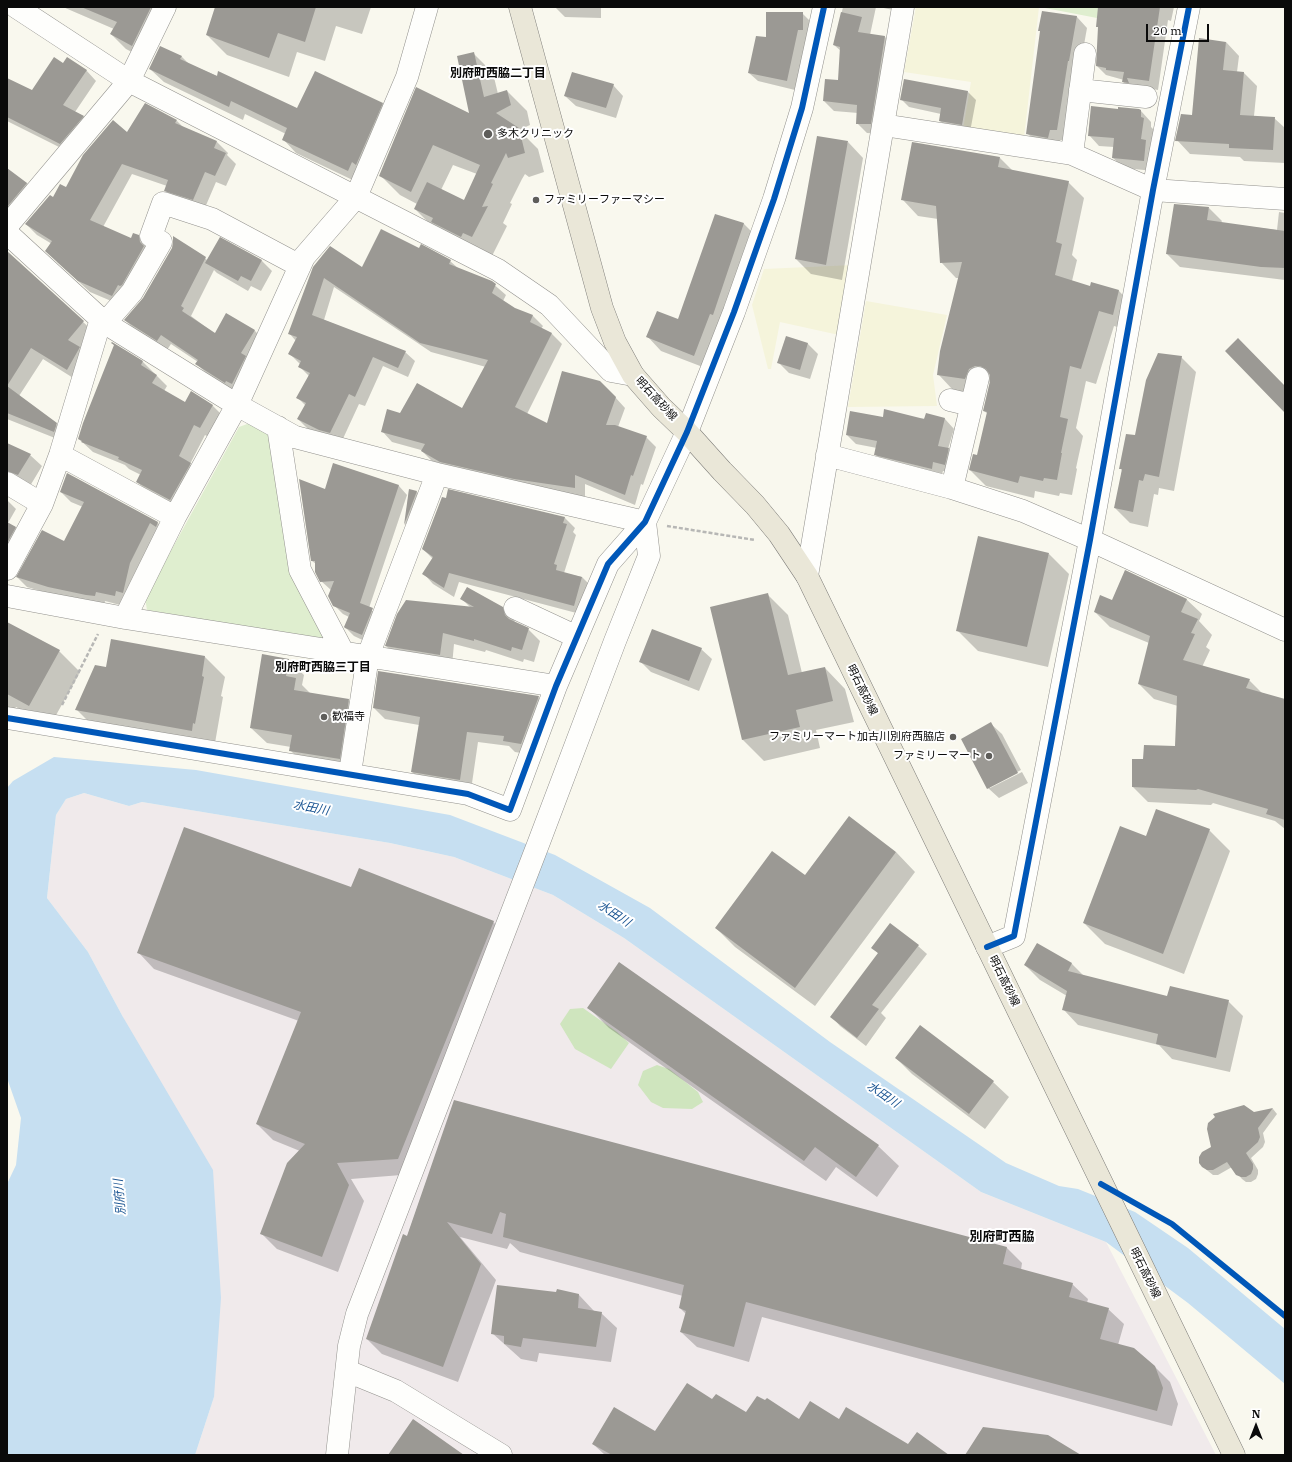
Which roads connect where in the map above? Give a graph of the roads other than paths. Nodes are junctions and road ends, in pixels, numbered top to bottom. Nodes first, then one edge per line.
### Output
1 (16, 7) edge
2 (165, 7) edge
3 (427, 7) edge
4 (520, 7) edge
5 (824, 7) edge
6 (903, 7) edge
7 (1189, 7) edge
8 (1085, 54) dead end
9 (129, 81) junction
10 (1080, 90) junction
11 (1146, 97) dead end
12 (883, 125) junction
13 (1072, 154) junction
14 (1153, 190) junction
15 (356, 197) junction
16 (1285, 199) edge
17 (7, 226) edge
18 (7, 233) edge
19 (300, 266) junction
20 (103, 321) junction
21 (633, 375) junction
22 (978, 378) dead end
23 (950, 400) dead end
24 (237, 405) junction
25 (972, 405) junction
26 (278, 427) junction
27 (688, 432) junction
28 (60, 455) junction
29 (827, 455) junction
30 (437, 474) junction
31 (7, 484) edge
32 (952, 488) junction
33 (42, 504) junction
34 (175, 517) junction
35 (645, 522) junction
36 (1090, 540) junction
37 (7, 569) edge
38 (807, 576) junction
39 (7, 596) edge
40 (515, 608) dead end
41 (117, 616) junction
42 (1285, 630) edge
43 (577, 637) junction
44 (343, 652) junction
45 (368, 656) junction
46 (556, 686) junction
47 (7, 718) edge
48 (350, 773) junction
49 (987, 947) junction
50 (347, 1371) junction
51 (337, 1455) edge
52 (501, 1455) edge
53 (1234, 1455) edge

1 - 9 street
2 - 9 street
3 - 15 street
4 - 21 main road, 明石高砂線
5 - 27 street
6 - 12 street
7 - 14 street
8 - 10 street
9 - 15 street
9 - 17 street
10 - 11 street
10 - 13 street
12 - 13 street
12 - 29 street
13 - 14 street
14 - 16 street
14 - 36 street
15 - 19 street
15 - 21 street
18 - 20 street
19 - 20 street
19 - 24 street
20 - 24 street
20 - 28 street
21 - 27 main road, 明石高砂線
22 - 25 street
23 - 25 street
24 - 26 street
24 - 34 street
25 - 32 street
26 - 30 street
26 - 44 street
27 - 35 street
27 - 38 main road, 明石高砂線
28 - 33 street
28 - 34 street
29 - 32 street
29 - 38 street
30 - 35 street
30 - 45 street
31 - 33 street
32 - 36 street
33 - 37 street
34 - 41 street
35 - 43 street
35 - 50 street
36 - 42 street
36 - 49 street
38 - 49 main road, 明石高砂線
39 - 41 street
40 - 43 street
41 - 44 street
43 - 46 street
44 - 45 street
45 - 46 street
45 - 48 street
46 - 48 street
47 - 48 street
49 - 53 main road, 明石高砂線
50 - 51 street
50 - 52 street

